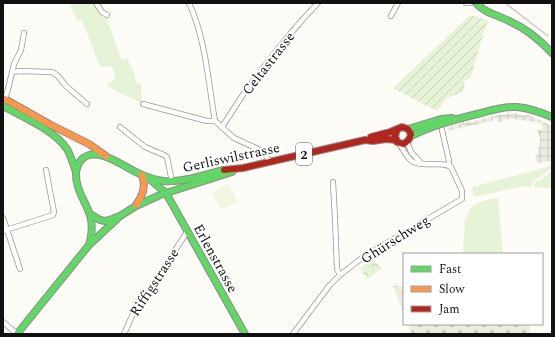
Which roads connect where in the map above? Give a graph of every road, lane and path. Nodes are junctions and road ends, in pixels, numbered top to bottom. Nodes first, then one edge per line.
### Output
1 (96, 3) edge
2 (189, 3) edge
3 (318, 3) edge
4 (398, 3) edge
5 (466, 3) edge
6 (470, 3) edge
7 (476, 3) edge
8 (107, 15) dead end
9 (391, 16) dead end
10 (24, 33) dead end
11 (552, 52) edge
12 (13, 72) junction
13 (3, 99) edge
14 (87, 104) dead end
15 (143, 104) dead end
16 (3, 106) edge
17 (552, 117) edge
18 (215, 121) junction
19 (120, 127) dead end
20 (222, 127) junction
21 (397, 130) junction
22 (442, 130) dead end
23 (410, 133) junction
24 (365, 140) junction
25 (397, 141) junction
26 (407, 142) junction
27 (108, 157) junction
28 (270, 162) junction
29 (423, 164) junction
30 (449, 165) junction
31 (243, 168) junction
32 (46, 170) dead end
33 (76, 172) junction
34 (144, 176) junction
35 (172, 182) junction
36 (333, 182) dead end
37 (166, 193) junction
38 (136, 206) junction
39 (90, 214) junction
40 (120, 216) junction
41 (3, 218) edge
42 (5, 230) edge
43 (187, 232) junction
44 (89, 245) junction
45 (20, 269) dead end
46 (340, 275) junction
47 (3, 322) edge
48 (17, 334) edge
49 (124, 334) edge
50 (246, 334) edge
51 (294, 334) edge

1 - 8 street
2 - 18 street
3 - 20 street, Celtastrasse
4 - 9 street
5 - 6 street
7 - 11 main road
10 - 12 street
12 - 13 street
12 - 14 street
13 - 27 main road
15 - 18 street
16 - 33 main road
17 - 23 main road
18 - 20 street
19 - 35 street
20 - 28 street
21 - 23 main road
21 - 24 main road, Gerliswilstrasse / 2
21 - 25 main road
22 - 30 street
23 - 26 main road
24 - 25 main road, Gerliswilstrasse / 2
24 - 28 main road, Gerliswilstrasse / 2
25 - 26 main road
25 - 29 street
26 - 29 street
27 - 33 main road, 2
27 - 34 main road, 2
28 - 31 main road, Gerliswilstrasse / 2
29 - 30 street
30 - 46 street, Ghürschweg
31 - 35 main road, Gerliswilstrasse / 2
31 - 37 main road, 2
32 - 42 street
33 - 39 main road, 2
34 - 35 main road, 2
34 - 37 main road
34 - 38 main road
36 - 46 street
37 - 38 main road, 2
37 - 43 main road, Erlenstrasse
38 - 40 main road, 2
39 - 40 main road
39 - 44 main road, 2
40 - 44 main road, 2
41 - 42 street
42 - 45 street
43 - 49 street, Riffigstrasse
43 - 50 main road, Erlenstrasse
44 - 48 main road, 2
46 - 51 street, Ghürschweg
47 - 48 street

